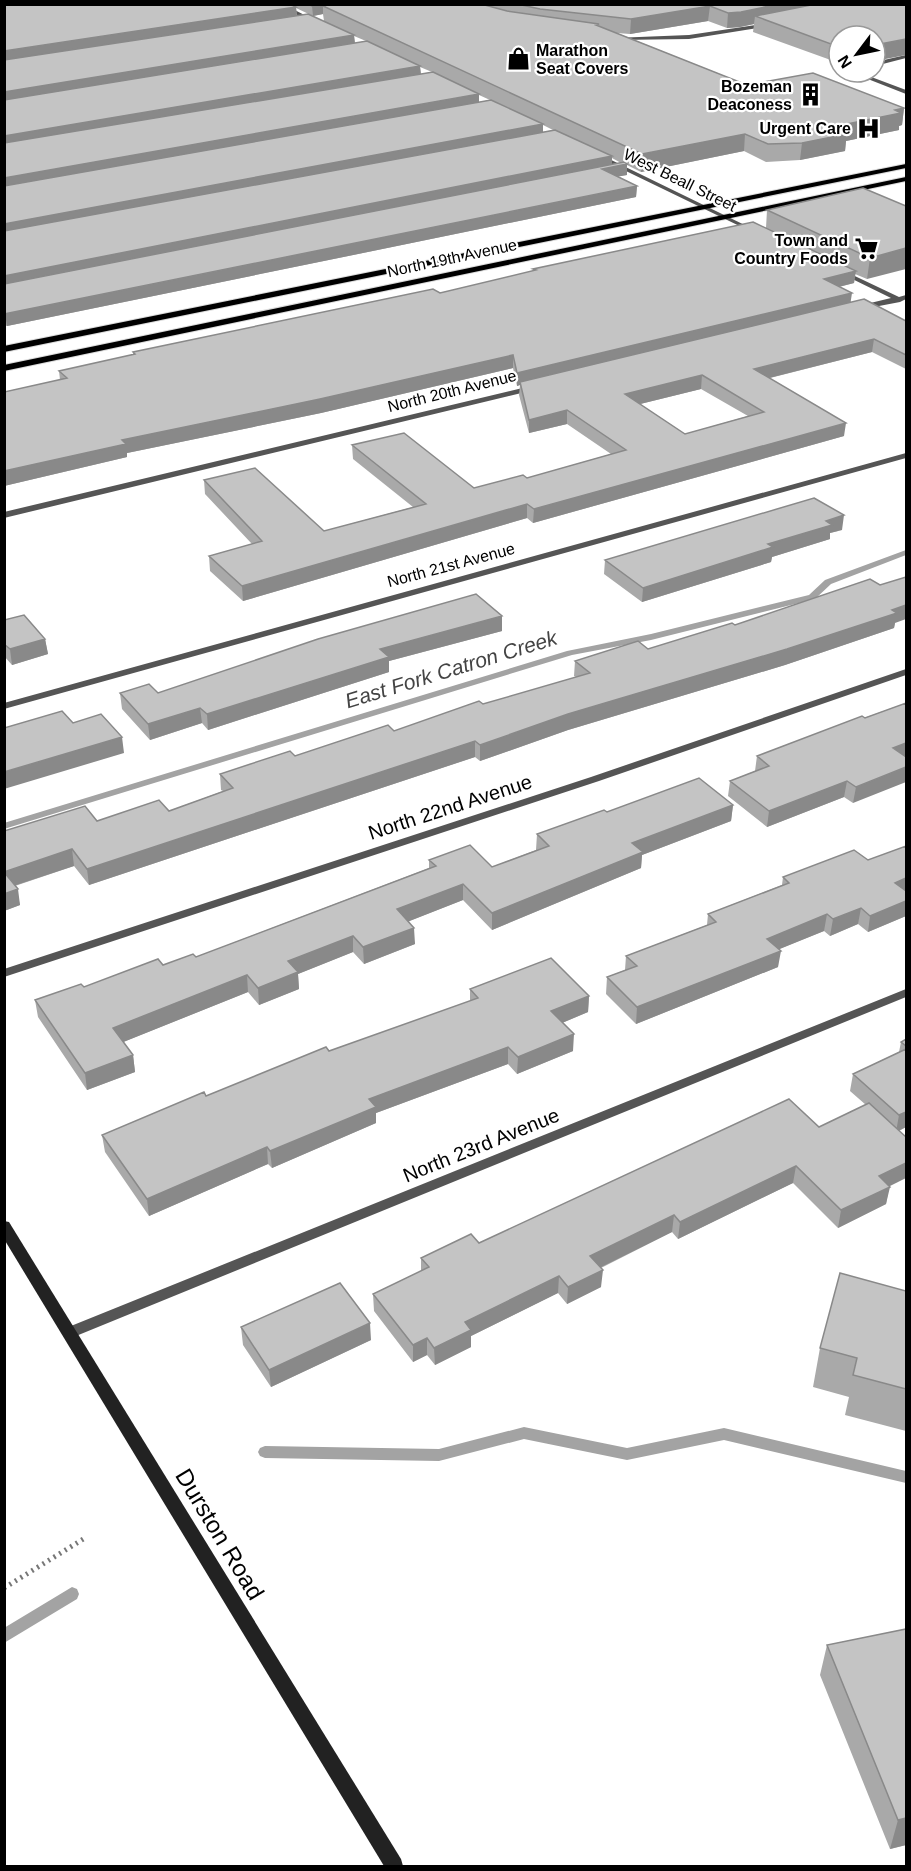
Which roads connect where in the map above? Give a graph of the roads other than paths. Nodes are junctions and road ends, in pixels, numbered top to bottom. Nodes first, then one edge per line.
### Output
1 (278, 4) edge
2 (310, 19) junction
3 (300, 21) edge
4 (319, 21) edge
5 (777, 23) edge
6 (604, 37) edge
7 (906, 57) edge
8 (887, 61) edge
9 (885, 84) edge
10 (906, 92) edge
11 (587, 150) edge
12 (906, 166) edge
13 (626, 169) junction
14 (614, 172) edge
15 (906, 179) edge
16 (704, 207) junction
17 (723, 216) junction
18 (762, 235) edge
19 (836, 270) edge
20 (904, 300) edge
21 (853, 310) edge
22 (4, 349) edge
23 (4, 368) edge
24 (539, 386) edge
25 (906, 456) edge
26 (4, 515) edge
27 (906, 672) edge
28 (4, 706) edge
29 (4, 973) edge
30 (906, 993) edge
31 (4, 1226) edge
32 (70, 1332) junction
33 (394, 1866) edge

1 - 2 street
2 - 3 street
2 - 4 street
5 - 6 street
7 - 8 street
9 - 10 street
11 - 13 street, West Beall Street
12 - 16 main road, North 19th Avenue
13 - 14 street
13 - 16 street, West Beall Street
15 - 17 main road, North 19th Avenue
16 - 17 street, West Beall Street
16 - 22 main road, North 19th Avenue
17 - 18 street, West Beall Street
17 - 23 main road, North 19th Avenue
19 - 20 street
20 - 21 street
24 - 26 street, North 20th Avenue
25 - 28 street, North 21st Avenue
27 - 29 street, North 22nd Avenue
30 - 32 street, North 23rd Avenue
31 - 32 main road, Durston Road
32 - 33 main road, Durston Road

